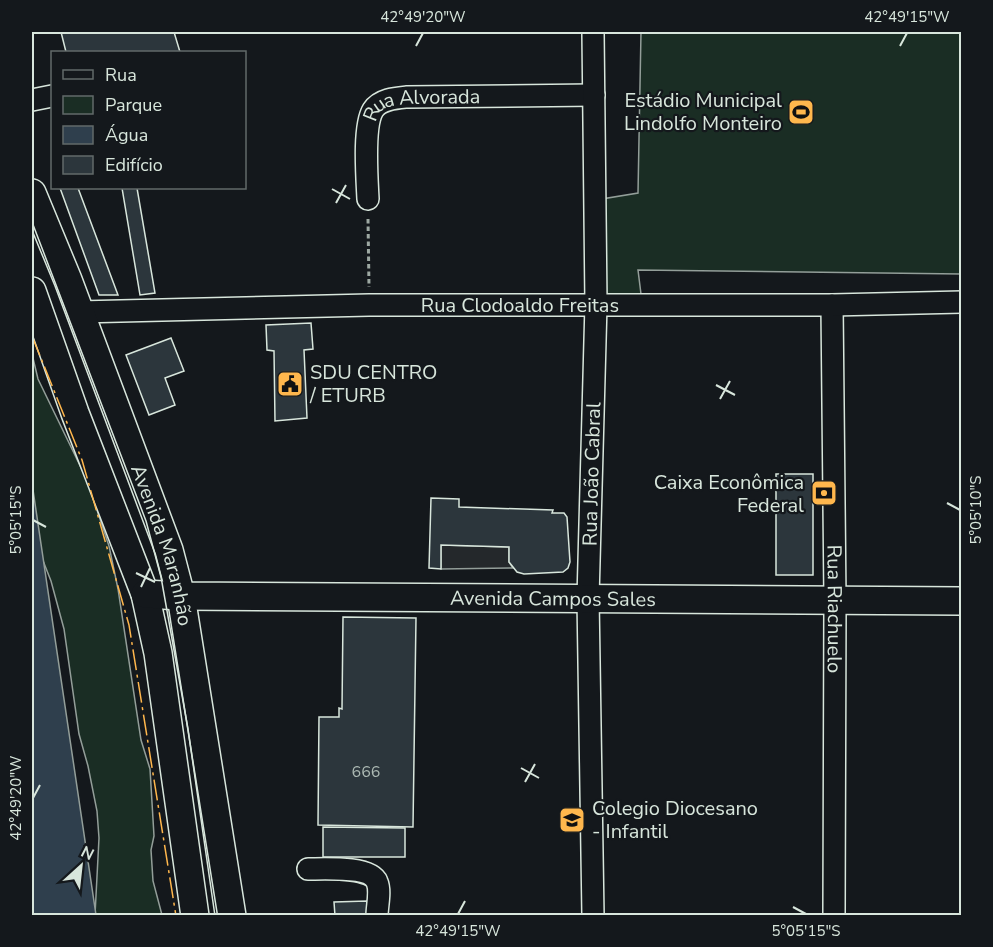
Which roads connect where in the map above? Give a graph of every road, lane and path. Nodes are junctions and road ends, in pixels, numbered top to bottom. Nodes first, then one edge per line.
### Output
1 (593, 32) edge
2 (594, 95) junction
3 (51, 96) edge
4 (32, 100) edge
5 (32, 193) edge
6 (368, 199) joint
7 (32, 291) edge
8 (962, 302) edge
9 (596, 304) junction
10 (369, 305) junction
11 (832, 305) junction
12 (80, 312) junction
13 (145, 594) junction
14 (181, 596) junction
15 (588, 598) junction
16 (835, 600) junction
17 (962, 601) edge
18 (308, 869) dead end
19 (195, 915) edge
20 (232, 915) edge
21 (377, 915) edge
22 (593, 915) edge
23 (834, 915) edge

1 - 2 street, Rua João Cabral
2 - 6 street, Rua Alvorada
2 - 9 street, Rua João Cabral
3 - 4 street
5 - 12 main road, Avenida Maranhão
6 - 10 path
7 - 13 main road, Avenida Maranhão
8 - 11 street, Rua Clodoaldo Freitas
9 - 10 street, Rua Clodoaldo Freitas
9 - 11 street, Rua Clodoaldo Freitas
9 - 15 street, Rua João Cabral
10 - 12 street, Rua Clodoaldo Freitas
11 - 16 street, Rua Riachuelo
12 - 14 main road, Avenida Maranhão
13 - 14 main road, Avenida Campos Sales
13 - 19 main road, Avenida Maranhão
14 - 15 main road, Avenida Campos Sales
14 - 20 main road, Avenida Maranhão
15 - 16 main road, Avenida Campos Sales
15 - 22 street, Rua João Cabral
16 - 17 main road, Avenida Campos Sales
16 - 23 street, Rua Riachuelo
18 - 21 street

